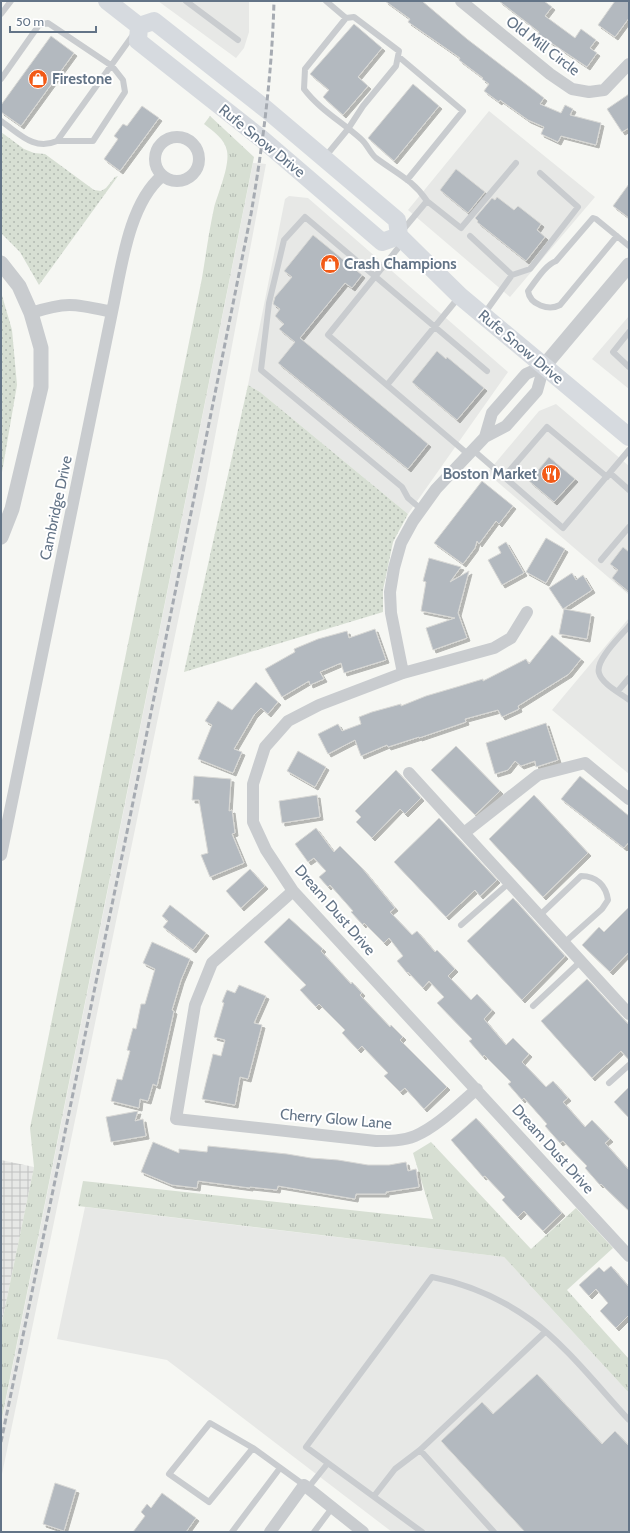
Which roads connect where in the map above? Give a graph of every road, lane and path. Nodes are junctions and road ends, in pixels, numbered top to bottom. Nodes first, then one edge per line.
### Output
1 (11, 1) edge
2 (186, 1) edge
3 (326, 1) edge
4 (461, 1) edge
5 (115, 3) edge
6 (1, 14) edge
7 (346, 18) junction
8 (139, 26) junction
9 (238, 40) dead end
10 (399, 57) junction
11 (629, 64) edge
12 (112, 66) junction
13 (1, 79) edge
14 (1, 121) edge
15 (348, 129) junction
16 (57, 141) junction
17 (324, 158) junction
18 (516, 163) dead end
19 (540, 173) dead end
20 (162, 176) dead end
21 (407, 180) junction
22 (427, 201) junction
23 (470, 236) dead end
24 (617, 236) junction
25 (401, 238) junction
26 (629, 246) edge
27 (1, 263) edge
28 (629, 265) edge
29 (512, 275) junction
30 (375, 277) junction
31 (460, 296) junction
32 (112, 312) junction
33 (31, 313) junction
34 (483, 315) junction
35 (434, 326) junction
36 (629, 332) edge
37 (544, 366) junction
38 (629, 367) edge
39 (487, 371) dead end
40 (387, 385) junction
41 (486, 437) junction
42 (629, 437) edge
43 (629, 450) edge
44 (471, 452) junction
45 (608, 475) junction
46 (504, 477) junction
47 (629, 490) edge
48 (421, 509) junction
49 (629, 527) edge
50 (1, 537) edge
51 (601, 560) dead end
52 (527, 612) dead end
53 (629, 626) edge
54 (403, 673) junction
55 (629, 678) edge
56 (618, 691) junction
57 (629, 700) edge
58 (409, 773) dead end
59 (629, 799) edge
60 (464, 833) junction
61 (1, 855) edge
62 (509, 882) junction
63 (293, 891) junction
64 (539, 916) junction
65 (461, 925) dead end
66 (564, 943) junction
67 (581, 961) junction
68 (533, 1006) dead end
69 (629, 1014) edge
70 (629, 1065) edge
71 (609, 1083) dead end
72 (477, 1089) junction
73 (629, 1256) edge
74 (545, 1332) junction
75 (629, 1420) edge
76 (253, 1448) junction
77 (420, 1450) junction
78 (328, 1463) junction
79 (280, 1468) junction
80 (306, 1487) junction
81 (374, 1496) junction
82 (332, 1508) junction
83 (232, 1532) edge
84 (270, 1532) edge
85 (314, 1532) edge
86 (363, 1532) edge
87 (422, 1532) edge
88 (494, 1532) edge

1 - 6 lane
2 - 9 lane
3 - 7 lane
4 - 11 street, Old Mill Circle
5 - 8 main road
7 - 10 lane
7 - 15 lane
8 - 12 lane
8 - 17 main road, Rufe Snow Drive
8 - 25 main road, Rufe Snow Drive
10 - 15 lane
10 - 21 lane
12 - 13 lane
12 - 16 lane
12 - 16 lane
14 - 16 lane
15 - 17 lane
15 - 21 lane
17 - 25 main road, Rufe Snow Drive
18 - 22 lane
19 - 29 lane
20 - 32 street, Cambridge Drive
21 - 22 lane
22 - 25 lane
23 - 29 lane
24 - 24 lane
24 - 26 lane
25 - 30 lane
25 - 31 main road, Rufe Snow Drive
27 - 33 street
28 - 37 street
29 - 34 lane
30 - 35 lane
30 - 40 lane
30 - 48 lane
31 - 34 main road, Rufe Snow Drive
31 - 35 lane
32 - 33 street
32 - 61 street, Cambridge Drive
33 - 50 street
34 - 37 main road, Rufe Snow Drive
35 - 39 lane
35 - 40 lane
36 - 38 lane
37 - 41 street
37 - 41 street
37 - 42 main road, Rufe Snow Drive
40 - 44 lane
41 - 44 street
43 - 45 lane
44 - 46 lane
44 - 48 street
45 - 46 lane
45 - 46 lane
45 - 47 lane
48 - 54 street
49 - 51 lane
52 - 54 street, Dream Dust Drive
53 - 56 lane
54 - 63 street, Dream Dust Drive
55 - 56 lane
56 - 57 lane
58 - 60 street
59 - 60 street
60 - 62 street
62 - 64 street
62 - 65 lane
63 - 72 street, Dream Dust Drive
63 - 72 street, Cherry Glow Lane
64 - 66 street
64 - 66 lane
66 - 67 street
67 - 68 lane
67 - 69 street
70 - 71 lane
72 - 73 street, Dream Dust Drive
74 - 75 lane
74 - 77 lane
74 - 78 lane
76 - 76 lane
76 - 79 lane
77 - 81 lane
77 - 88 lane
78 - 80 lane
78 - 81 lane
79 - 80 lane
79 - 83 lane
80 - 82 street
80 - 84 street
81 - 87 lane
82 - 85 lane
82 - 86 street

